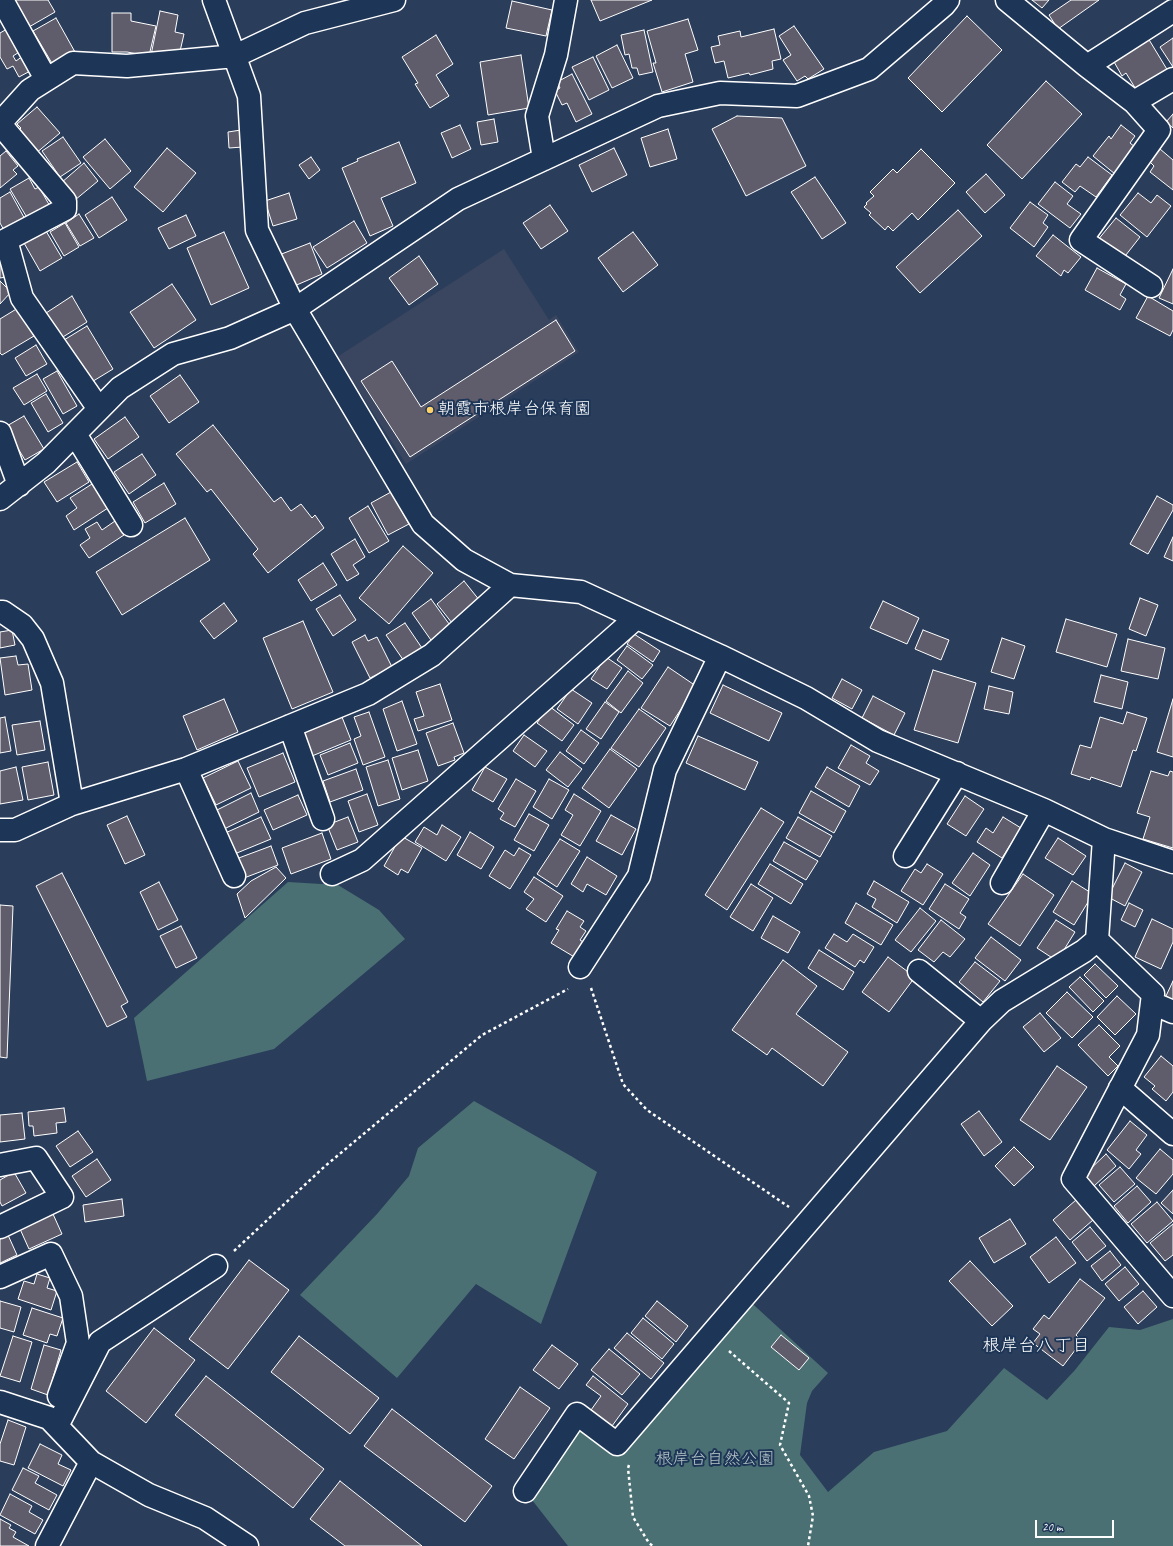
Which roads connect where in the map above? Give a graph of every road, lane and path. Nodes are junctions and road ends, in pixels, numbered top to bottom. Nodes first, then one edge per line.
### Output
1 (2, 0) edge
2 (214, 0) edge
3 (394, 0) edge
4 (566, 0) edge
5 (948, 0) edge
6 (1007, 0) edge
7 (1173, 11) edge
8 (235, 56) junction
9 (1087, 66) junction
10 (46, 79) junction
11 (1173, 79) edge
12 (1134, 102) junction
13 (0, 124) edge
14 (544, 159) junction
15 (1151, 286) dead end
16 (295, 309) junction
17 (99, 409) junction
18 (0, 433) edge
19 (75, 434) junction
20 (20, 485) junction
21 (0, 499) edge
22 (131, 525) dead end
23 (510, 585) junction
24 (0, 612) edge
25 (636, 618) junction
26 (720, 656) junction
27 (290, 726) junction
28 (186, 769) junction
29 (956, 773) junction
30 (72, 804) junction
31 (1044, 810) junction
32 (323, 819) dead end
33 (0, 830) edge
34 (1104, 839) junction
35 (905, 856) dead end
36 (1173, 862) edge
37 (332, 874) dead end
38 (234, 876) dead end
39 (1002, 882) dead end
40 (1097, 940) junction
41 (919, 971) dead end
42 (584, 973) junction
43 (1152, 1003) junction
44 (1173, 1012) edge
45 (981, 1021) junction
46 (1120, 1088) junction
47 (1173, 1134) edge
48 (0, 1165) edge
49 (810, 1221) junction
50 (0, 1227) edge
51 (216, 1266) joint
52 (0, 1277) edge
53 (1173, 1296) edge
54 (723, 1345) dead end
55 (0, 1402) edge
56 (53, 1422) junction
57 (631, 1461) dead end
58 (91, 1462) junction
59 (525, 1492) dead end
60 (47, 1546) edge
61 (247, 1546) edge
62 (653, 1546) edge
63 (808, 1546) edge

1 - 10 street
2 - 8 street
3 - 8 street
4 - 14 street
5 - 14 street
6 - 9 street
7 - 9 street
8 - 10 street
8 - 16 street
9 - 12 street
10 - 13 street
11 - 12 street
12 - 15 street
13 - 17 street
14 - 16 street
16 - 17 street
16 - 23 street
17 - 19 street
18 - 20 street
19 - 20 street
19 - 22 street
20 - 21 street
23 - 25 street
23 - 27 street
24 - 30 street
25 - 26 street
25 - 37 street
26 - 29 street
26 - 42 street
27 - 28 street
27 - 32 street
28 - 30 street
28 - 38 street
29 - 31 street
29 - 35 street
30 - 33 street
31 - 34 street
31 - 39 street
34 - 36 street
34 - 40 street
40 - 43 street
40 - 45 street
41 - 45 street
42 - 49 path
42 - 51 path
43 - 44 street
43 - 46 street
45 - 49 street
46 - 47 street
46 - 53 street
48 - 50 street
49 - 59 street
51 - 56 street
52 - 56 street
54 - 63 path
55 - 56 street
56 - 58 street
57 - 62 path
58 - 60 street
58 - 61 street

